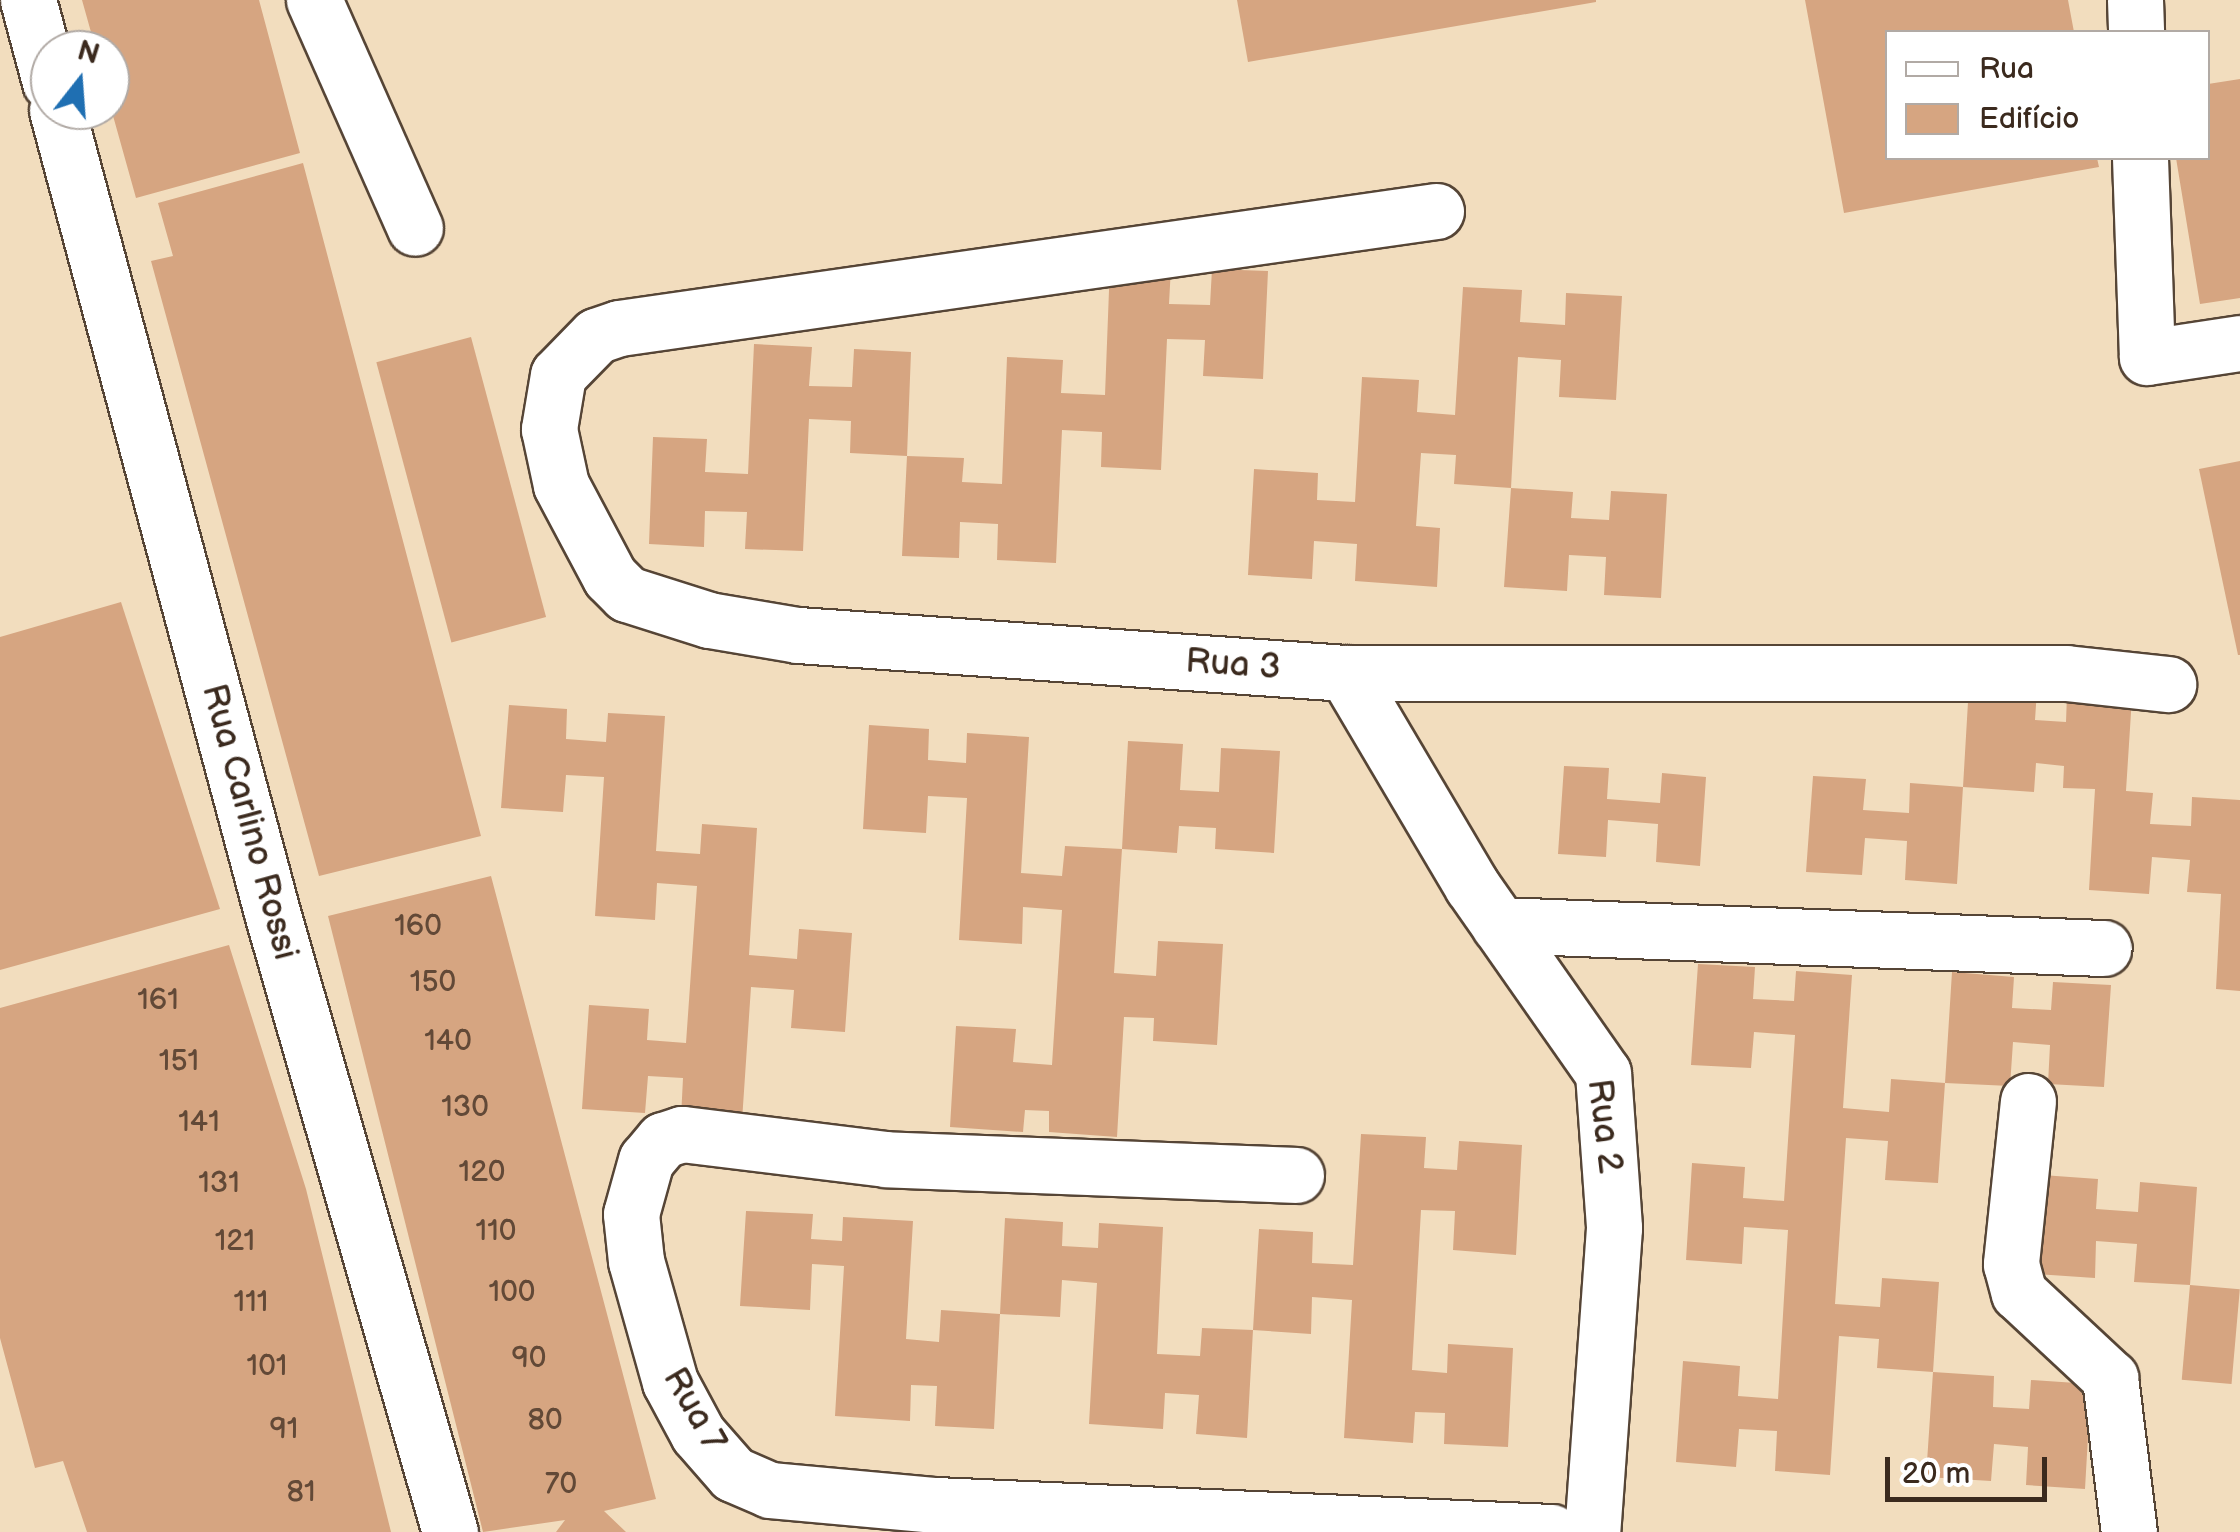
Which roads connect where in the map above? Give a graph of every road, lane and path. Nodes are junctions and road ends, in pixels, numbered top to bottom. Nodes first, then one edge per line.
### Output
1 (28, 0) edge
2 (314, 0) edge
3 (2135, 0) edge
4 (36, 30) edge
5 (2136, 30) edge
6 (63, 130) edge
7 (2140, 160) edge
8 (1436, 211) dead end
9 (415, 228) dead end
10 (2240, 343) edge
11 (1346, 673) junction
12 (2168, 684) dead end
13 (1498, 926) junction
14 (2104, 948) dead end
15 (2028, 1101) dead end
16 (1296, 1175) dead end
17 (941, 1518) edge
18 (450, 1532) edge
19 (1551, 1532) edge
20 (1592, 1532) edge
21 (2129, 1532) edge

1 - 4 street
2 - 9 street
3 - 5 street
6 - 18 street, Rua Carlino Rossi
7 - 10 street
8 - 11 street, Rua 3
11 - 12 street, Rua 3
11 - 13 street, Rua 2
13 - 14 street
13 - 20 street, Rua 2
15 - 21 street
16 - 17 street, Rua 7
17 - 19 street, Rua 7

